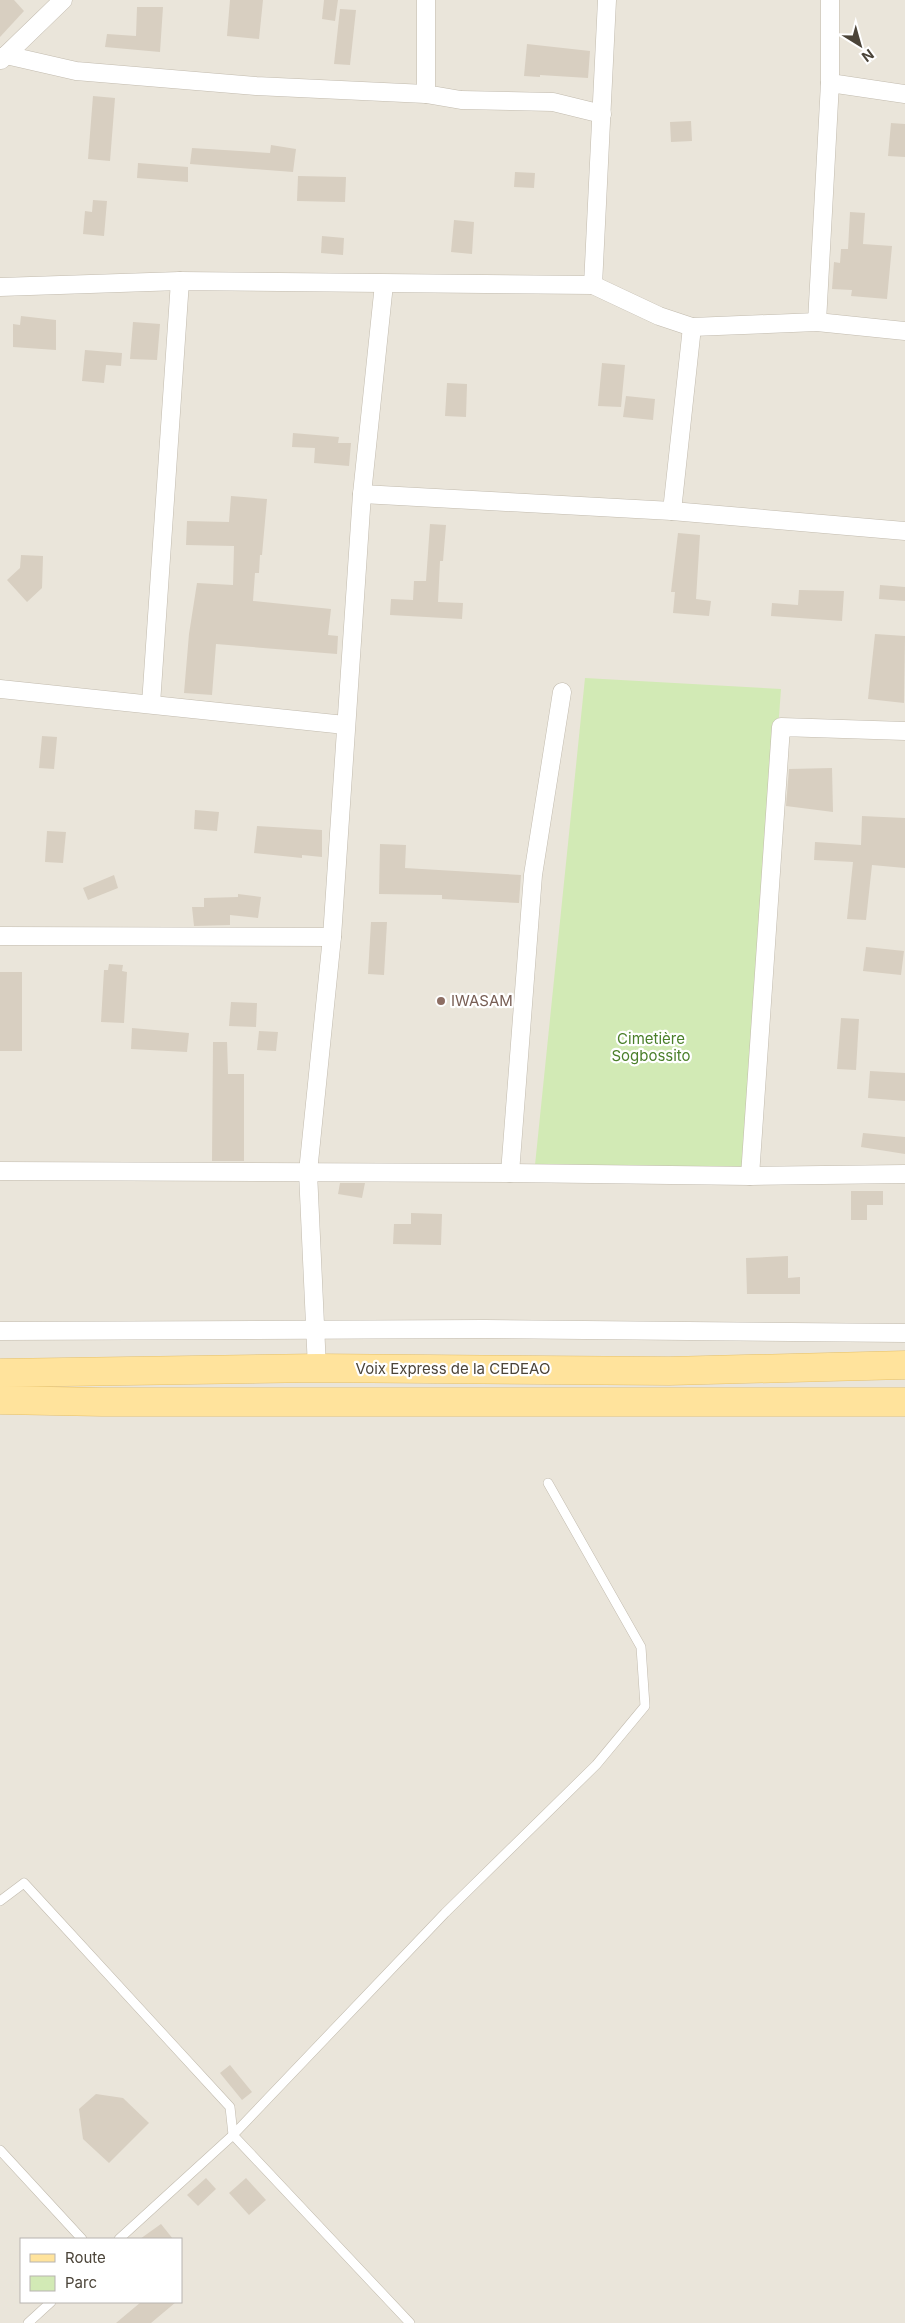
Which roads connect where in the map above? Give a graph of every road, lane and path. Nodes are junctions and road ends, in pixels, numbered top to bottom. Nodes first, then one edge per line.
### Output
1 (64, 0) edge
2 (426, 0) edge
3 (607, 0) edge
4 (830, 0) edge
5 (3, 58) edge
6 (830, 83) junction
7 (426, 94) junction
8 (905, 94) edge
9 (602, 114) junction
10 (180, 281) junction
11 (384, 284) junction
12 (593, 285) junction
13 (0, 287) edge
14 (817, 322) junction
15 (692, 327) junction
16 (905, 331) edge
17 (362, 494) junction
18 (672, 511) junction
19 (905, 531) edge
20 (0, 689) edge
21 (562, 692) dead end
22 (151, 704) junction
23 (345, 725) junction
24 (905, 731) edge
25 (0, 936) edge
26 (332, 937) junction
27 (0, 1171) edge
28 (308, 1172) junction
29 (510, 1173) junction
30 (905, 1174) edge
31 (750, 1176) junction
32 (0, 1331) edge
33 (316, 1331) junction
34 (905, 1333) edge
35 (905, 1365) edge
36 (317, 1368) junction
37 (480, 1369) junction
38 (0, 1372) edge
39 (0, 1400) edge
40 (478, 1402) junction
41 (905, 1402) edge
42 (548, 1483) dead end
43 (0, 1901) edge
44 (233, 2135) junction
45 (0, 2150) edge
46 (81, 2238) edge
47 (120, 2238) edge
48 (50, 2303) edge
49 (28, 2323) edge
50 (410, 2323) edge

1 - 5 street
2 - 7 street
3 - 9 street
4 - 6 street
5 - 7 street
6 - 8 street
6 - 14 street
7 - 9 street
9 - 12 street
10 - 11 street
10 - 13 street
10 - 22 street
11 - 12 street
11 - 17 street
12 - 15 street
14 - 15 street
14 - 16 street
15 - 18 street
17 - 18 street
17 - 23 street
18 - 19 street
20 - 22 street
21 - 29 street
22 - 23 street
23 - 26 street
24 - 31 street
25 - 26 street
26 - 28 street
27 - 28 street
28 - 29 street
28 - 33 street
29 - 31 street
30 - 31 street
32 - 33 street
33 - 34 street
33 - 36 street
35 - 37 main road, Voix Express de la CEDEAO
36 - 37 main road, Voix Express de la CEDEAO
36 - 38 main road, Voix Express de la CEDEAO
37 - 40 main road
39 - 40 main road
40 - 41 main road
42 - 44 lane
43 - 44 lane
44 - 47 lane
44 - 50 lane
45 - 46 lane
48 - 49 lane

